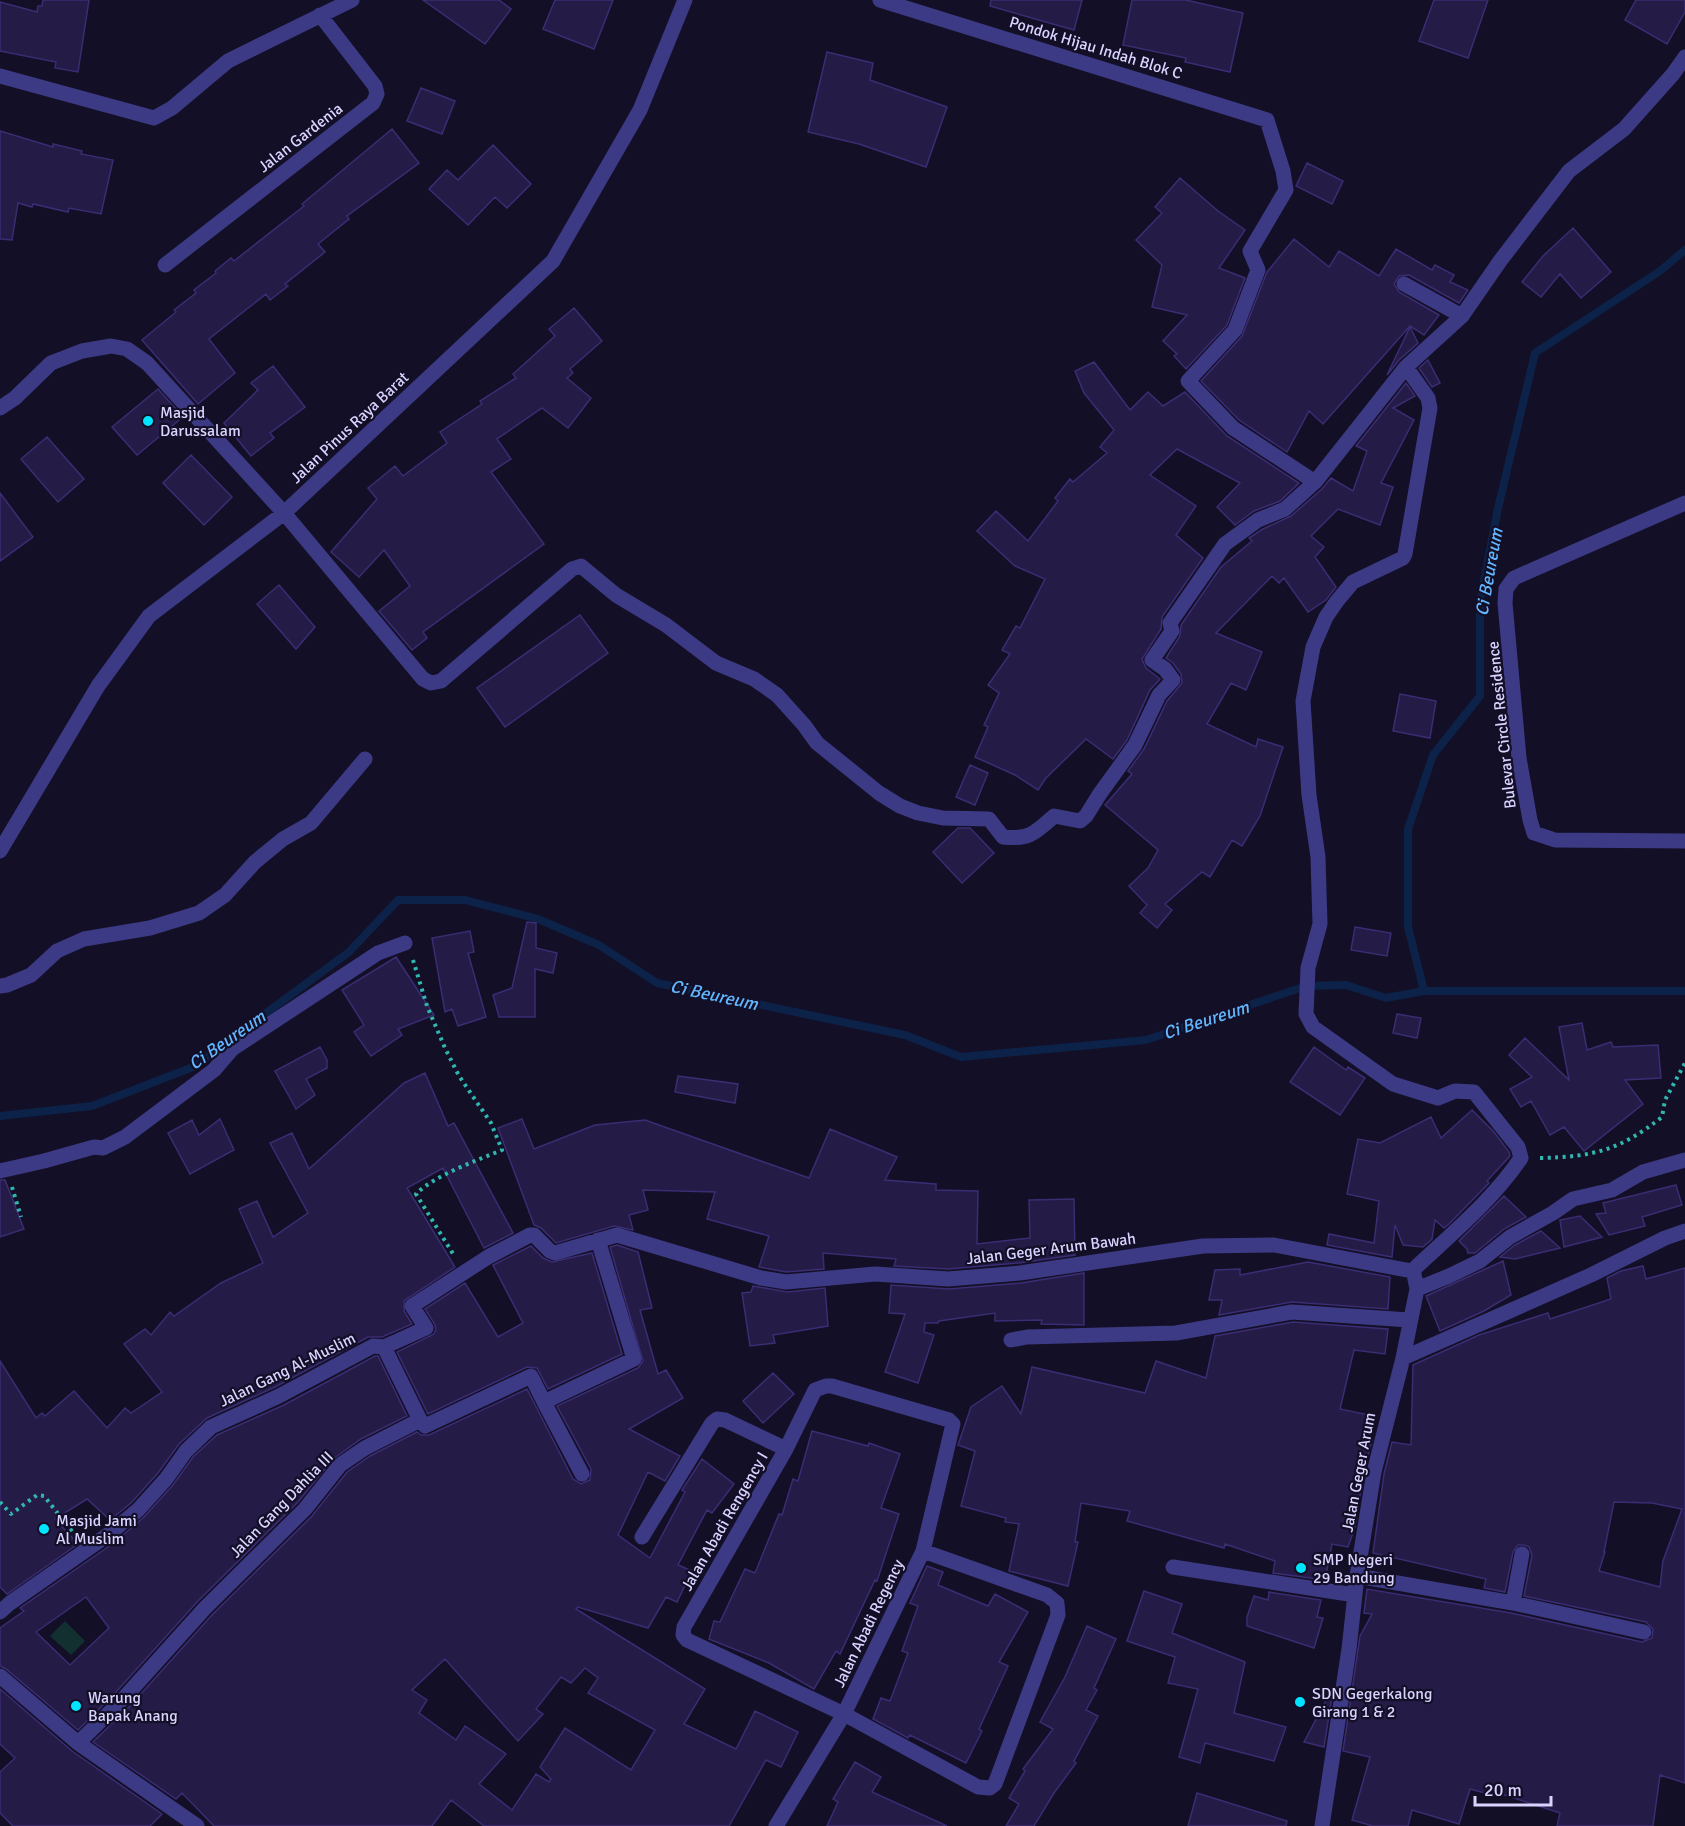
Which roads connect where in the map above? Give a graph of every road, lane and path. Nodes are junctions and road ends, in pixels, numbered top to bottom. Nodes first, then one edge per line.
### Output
1 (352, 0) edge
2 (685, 0) edge
3 (880, 0) edge
4 (320, 15) junction
5 (1685, 57) edge
6 (0, 76) edge
7 (165, 265) dead end
8 (1404, 284) dead end
9 (1462, 316) junction
10 (1406, 367) junction
11 (0, 408) edge
12 (1315, 482) junction
13 (1685, 503) edge
14 (284, 513) junction
15 (365, 759) dead end
16 (1685, 841) edge
17 (0, 852) edge
18 (405, 943) joint
19 (0, 986) edge
20 (1685, 1064) edge
21 (1521, 1158) junction
22 (1685, 1160) edge
23 (3, 1170) edge
24 (21, 1217) dead end
25 (1685, 1231) edge
26 (598, 1240) junction
27 (661, 1248) joint
28 (1412, 1271) junction
29 (465, 1274) junction
30 (1417, 1289) junction
31 (1409, 1320) junction
32 (1011, 1340) dead end
33 (384, 1347) junction
34 (1403, 1358) junction
35 (544, 1401) junction
36 (420, 1420) junction
37 (951, 1421) joint
38 (786, 1449) junction
39 (582, 1474) dead end
40 (0, 1502) edge
41 (642, 1537) dead end
42 (87, 1550) junction
43 (923, 1551) junction
44 (1522, 1554) dead end
45 (1173, 1567) dead end
46 (1357, 1576) junction
47 (1355, 1595) junction
48 (1513, 1603) junction
49 (0, 1612) edge
50 (1644, 1632) dead end
51 (0, 1676) edge
52 (844, 1713) junction
53 (78, 1743) junction
54 (197, 1826) edge
55 (776, 1826) edge
56 (1322, 1826) edge

1 - 4 street
2 - 14 street, Jalan Pinus Raya Barat
3 - 12 street, Pondok Hijau Indah Blok C
4 - 6 street
4 - 7 street, Jalan Gardenia
5 - 9 street
8 - 9 street
9 - 10 street
10 - 12 street
10 - 21 street
11 - 14 street
12 - 14 street
13 - 16 street, Bulevar Circle Residence
14 - 17 street, Jalan Pinus Raya Barat
15 - 19 street
18 - 23 street
18 - 29 path
20 - 21 path
21 - 28 street
22 - 30 street
23 - 24 path
25 - 34 street
26 - 27 street, Jalan Gang Al-Muslim
26 - 29 street, Jalan Gang Al-Muslim
26 - 35 street
27 - 28 street, Jalan Geger Arum Bawah
28 - 30 street, Jalan Geger Arum
29 - 33 street, Jalan Gang Al-Muslim
30 - 31 street, Jalan Geger Arum
31 - 32 street
31 - 34 street, Jalan Geger Arum
33 - 36 street
33 - 42 street, Jalan Gang Al-Muslim
34 - 46 street, Jalan Geger Arum
35 - 36 street, Jalan Gang Dahlia III
35 - 39 street, Jalan Gang Dahlia III
36 - 53 street, Jalan Gang Dahlia III
37 - 38 street, Jalan Abadi Rengency I
37 - 43 street, Jalan Abadi Regency
38 - 41 street
38 - 52 street, Jalan Abadi Rengency I
40 - 42 path
42 - 49 street, Jalan Gang Al-Muslim
43 - 52 street, Jalan Abadi Regency
43 - 52 street
44 - 48 street
45 - 47 street
46 - 47 street, Jalan Geger Arum
46 - 48 street
47 - 56 street, Jalan Geger Arum
48 - 50 street
51 - 53 street
52 - 55 street, Jalan Abadi Regency
53 - 54 street

